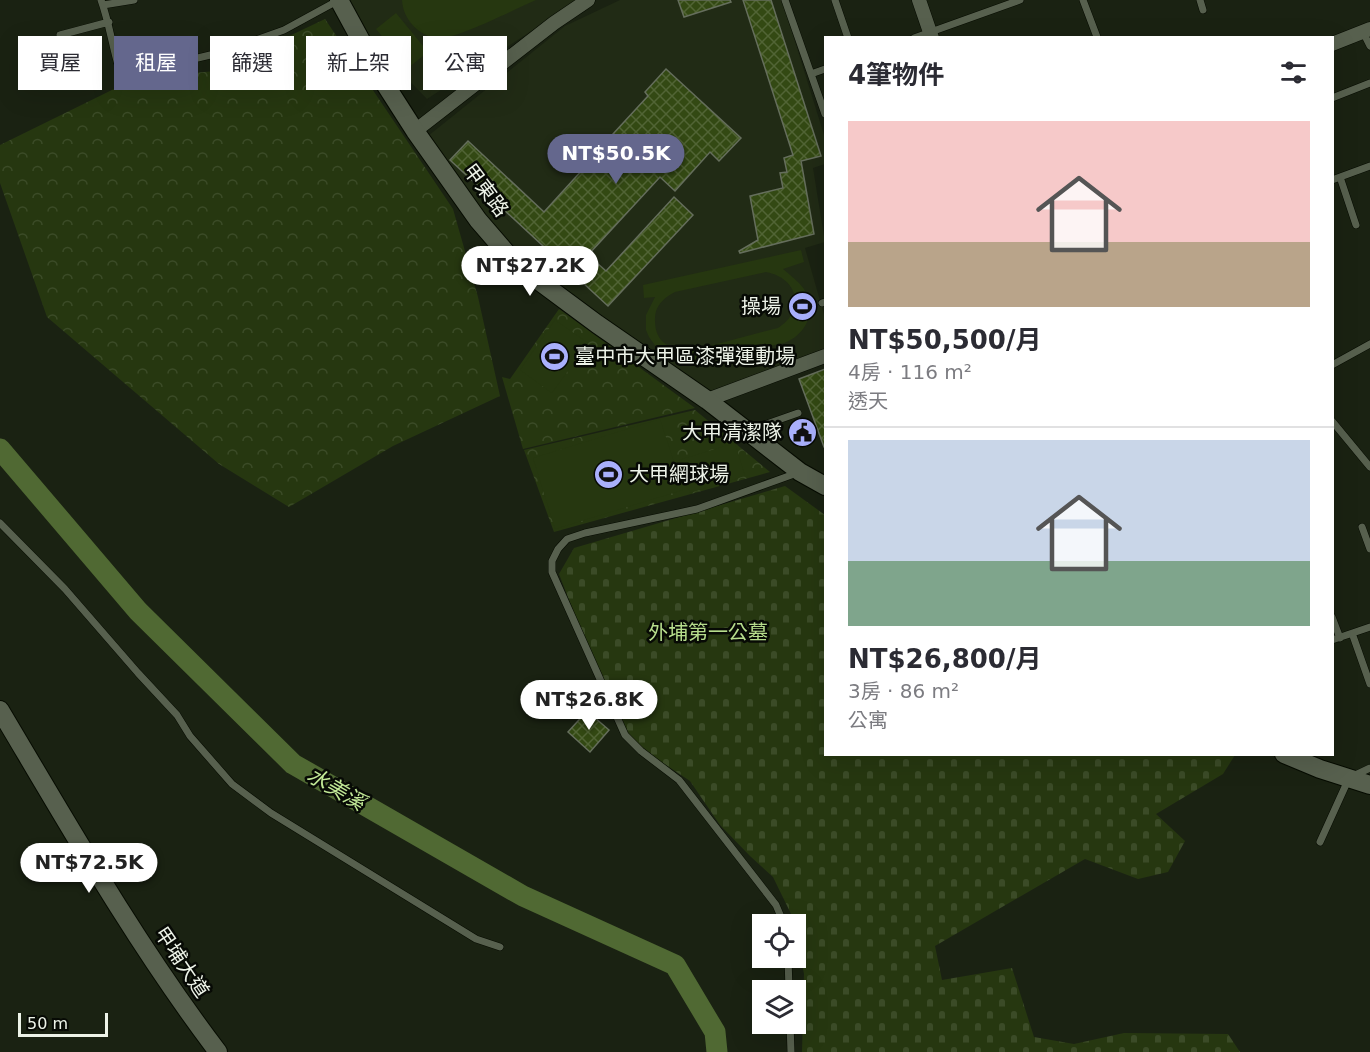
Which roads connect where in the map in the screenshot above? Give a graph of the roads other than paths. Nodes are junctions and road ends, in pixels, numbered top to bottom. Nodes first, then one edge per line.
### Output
1 (134, 0) edge
2 (339, 0) edge
3 (588, 0) edge
4 (785, 0) edge
5 (835, 0) edge
6 (919, 0) edge
7 (1020, 0) edge
8 (1083, 0) edge
9 (1200, 0) edge
10 (102, 3) edge
11 (1203, 10) dead end
12 (109, 21) junction
13 (1367, 31) edge
14 (932, 34) edge
15 (60, 35) dead end
16 (847, 36) edge
17 (1097, 36) edge
18 (1334, 43) edge
19 (1370, 46) edge
20 (824, 69) edge
21 (811, 74) junction
22 (1370, 82) edge
23 (1334, 97) edge
24 (824, 111) edge
25 (415, 131) junction
26 (1370, 166) edge
27 (1336, 179) edge
28 (1356, 225) dead end
29 (1370, 344) edge
30 (824, 356) edge
31 (1334, 364) edge
32 (706, 400) junction
33 (798, 413) dead end
34 (1334, 423) edge
35 (750, 433) junction
36 (1370, 467) edge
37 (800, 472) junction
38 (824, 485) edge
39 (0, 523) edge
40 (1362, 527) dead end
41 (1370, 549) edge
42 (1370, 627) edge
43 (1352, 633) junction
44 (1336, 639) edge
45 (1370, 684) edge
46 (0, 710) edge
47 (1289, 756) edge
48 (1370, 768) edge
49 (1349, 778) junction
50 (1370, 785) edge
51 (1320, 842) dead end
52 (780, 914) edge
53 (500, 947) dead end
54 (790, 1034) edge
55 (218, 1052) edge
56 (791, 1052) edge

1 - 10 lane
2 - 12 lane
2 - 25 street, 甲東路
3 - 25 street
4 - 21 lane
5 - 16 lane
6 - 14 street
7 - 14 lane
8 - 17 lane
9 - 11 lane
10 - 12 lane
12 - 15 lane
13 - 18 street
13 - 19 lane
20 - 21 lane
21 - 24 lane
22 - 23 lane
25 - 32 street, 甲東路
26 - 27 lane
27 - 28 lane
29 - 31 lane
30 - 32 street
32 - 35 street, 甲東路
33 - 35 lane
34 - 36 lane
35 - 37 street, 甲東路
37 - 38 street, 甲東路
37 - 52 lane
39 - 53 lane
40 - 41 lane
42 - 43 lane
43 - 44 lane
43 - 45 lane
46 - 55 street, 甲埔大道
47 - 49 street
48 - 49 lane
49 - 50 street
49 - 51 lane
54 - 56 lane

